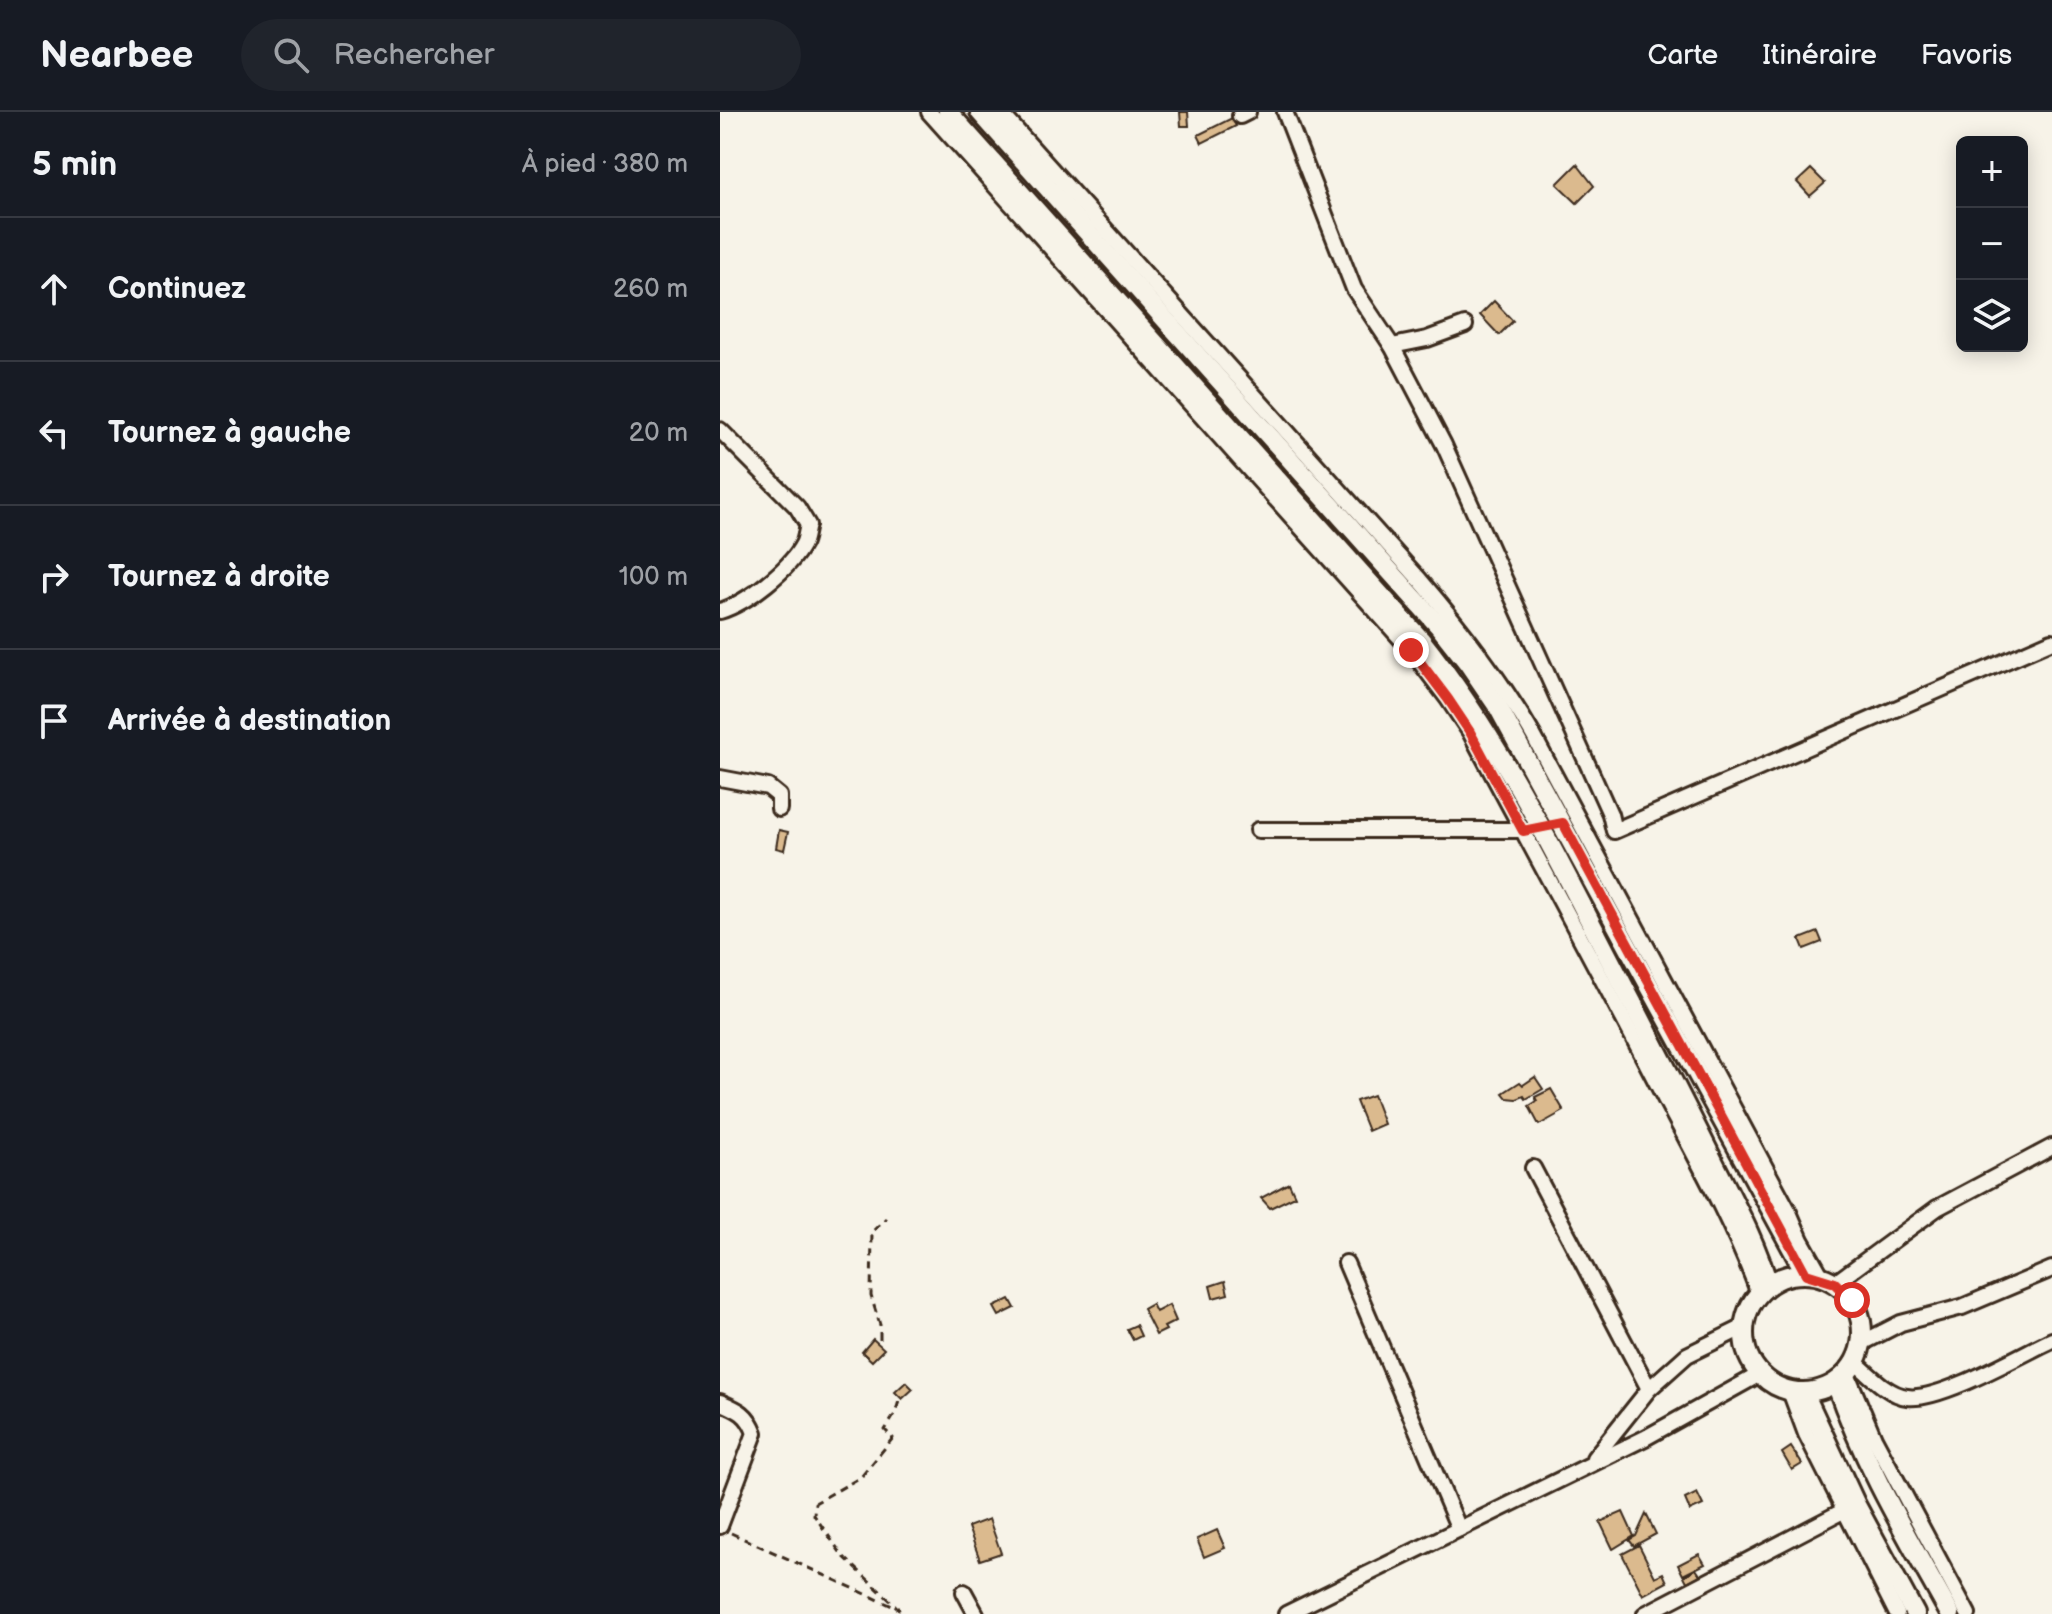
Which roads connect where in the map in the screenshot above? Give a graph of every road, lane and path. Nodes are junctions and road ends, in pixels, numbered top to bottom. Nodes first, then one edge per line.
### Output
1 (929, 112) edge
2 (948, 112) edge
3 (980, 112) edge
4 (1000, 112) edge
5 (1287, 113) edge
6 (1465, 325) dead end
7 (1392, 346) junction
8 (720, 430) edge
9 (720, 611) edge
10 (2052, 641) edge
11 (720, 778) edge
12 (779, 809) dead end
13 (1570, 820) junction
14 (1258, 830) dead end
15 (1532, 830) junction
16 (2052, 1147) edge
17 (1533, 1168) dead end
18 (886, 1218) dead end
19 (1346, 1263) dead end
20 (2052, 1269) edge
21 (1821, 1278) junction
22 (1764, 1289) junction
23 (1744, 1327) junction
24 (880, 1340) dead end
25 (2052, 1340) edge
26 (1862, 1343) junction
27 (1846, 1373) junction
28 (1760, 1374) junction
29 (1649, 1389) junction
30 (1797, 1392) junction
31 (899, 1401) dead end
32 (720, 1402) edge
33 (1591, 1462) junction
34 (1843, 1511) junction
35 (720, 1527) edge
36 (1459, 1529) junction
37 (964, 1592) dead end
38 (899, 1609) junction
39 (902, 1614) edge
40 (976, 1614) edge
41 (1286, 1614) edge
42 (1645, 1614) edge
43 (1897, 1614) edge
44 (1915, 1614) edge
45 (1950, 1614) edge
46 (1968, 1614) edge

1 - 15 street
2 - 15 main road
3 - 13 main road
4 - 13 street
5 - 7 street
6 - 7 street
7 - 10 street
8 - 9 street
11 - 12 street
13 - 15 street
13 - 21 main road
14 - 15 street
15 - 22 main road
16 - 21 street
17 - 29 street
18 - 24 path
19 - 36 street
20 - 26 street
21 - 22 main road
21 - 26 main road
22 - 23 main road
23 - 28 main road
23 - 29 street
25 - 27 street
26 - 27 main road
27 - 30 main road
27 - 45 main road
27 - 46 street
28 - 30 main road
28 - 33 street
29 - 33 street
30 - 34 street
30 - 44 main road
31 - 38 path
32 - 35 street
33 - 36 street
34 - 42 street
34 - 43 street
35 - 38 path
36 - 41 street
37 - 40 street
38 - 39 path

